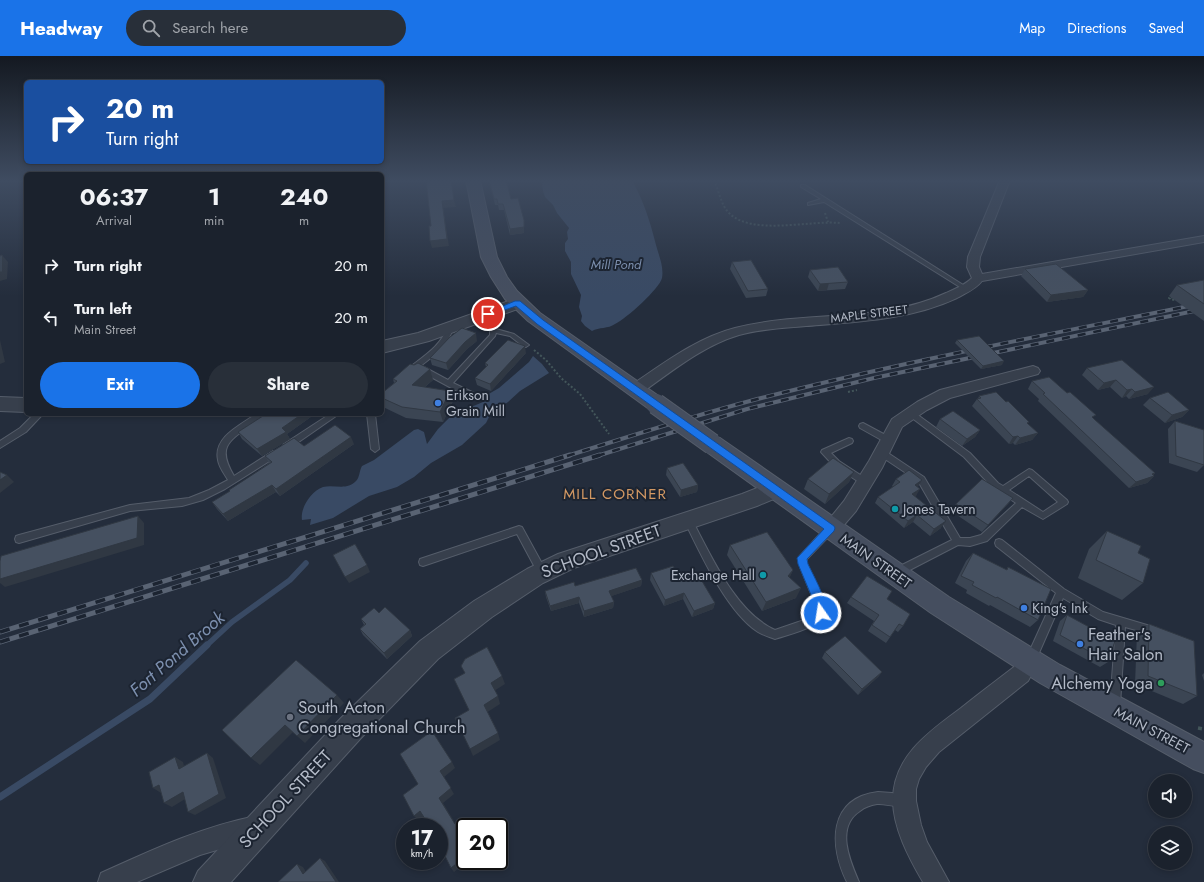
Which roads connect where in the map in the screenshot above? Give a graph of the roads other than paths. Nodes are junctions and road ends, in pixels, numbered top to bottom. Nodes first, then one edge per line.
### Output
1 (481, 219) edge
2 (855, 219) edge
3 (989, 219) edge
4 (1204, 239) edge
5 (978, 278) junction
6 (965, 288) junction
7 (517, 303) junction
8 (488, 314) junction
9 (450, 327) junction
10 (494, 330) junction
11 (526, 345) edge
12 (384, 347) edge
13 (416, 366) junction
14 (1033, 372) dead end
15 (405, 376) edge
16 (449, 383) junction
17 (635, 390) junction
18 (471, 395) dead end
19 (0, 404) edge
20 (24, 405) edge
21 (911, 412) junction
22 (37, 416) edge
23 (257, 416) edge
24 (332, 416) edge
25 (371, 416) edge
26 (863, 426) dead end
27 (849, 441) dead end
28 (0, 445) edge
29 (885, 446) junction
30 (375, 449) dead end
31 (232, 480) junction
32 (865, 482) junction
33 (774, 489) junction
34 (1003, 490) junction
35 (1022, 502) junction
36 (688, 520) junction
37 (830, 528) junction
38 (19, 539) dead end
39 (957, 541) junction
40 (999, 543) dead end
41 (423, 562) dead end
42 (542, 572) junction
43 (895, 574) junction
44 (1061, 592) junction
45 (1121, 622) junction
46 (1165, 633) edge
47 (1029, 661) junction
48 (1114, 710) junction
49 (1203, 757) edge
50 (905, 802) junction
51 (258, 827) junction
52 (110, 882) edge
53 (209, 882) edge
54 (853, 882) edge
55 (937, 882) edge

1 - 7 main road, MAIN STREET
2 - 6 lane
3 - 5 street
4 - 5 street, MAPLE STREET
5 - 6 street, MAPLE STREET
6 - 17 street, MAPLE STREET
7 - 8 street
7 - 17 main road, MAIN STREET
8 - 9 street
8 - 10 lane
9 - 12 street
9 - 13 lane
10 - 11 lane
10 - 16 lane
13 - 15 lane
13 - 16 lane
14 - 21 street
16 - 18 lane
17 - 33 main road, MAIN STREET, bridge
19 - 20 street
21 - 29 street
21 - 34 lane
22 - 28 lane
23 - 31 lane
24 - 31 lane
25 - 30 lane
26 - 29 lane
27 - 32 lane
29 - 32 street
29 - 39 lane
31 - 38 lane
32 - 37 street
33 - 36 street, SCHOOL STREET
33 - 37 main road, MAIN STREET
34 - 35 lane
34 - 35 lane
35 - 39 lane
36 - 37 lane
36 - 42 street, SCHOOL STREET
37 - 43 main road, MAIN STREET
39 - 43 lane
40 - 44 lane
41 - 42 lane
42 - 51 street, SCHOOL STREET
43 - 47 main road, MAIN STREET
44 - 45 lane
44 - 47 lane
45 - 46 lane
45 - 48 lane
47 - 48 main road, MAIN STREET
47 - 50 street
48 - 49 main road, MAIN STREET
50 - 54 lane
50 - 55 street
51 - 52 street
51 - 53 street, SCHOOL STREET

